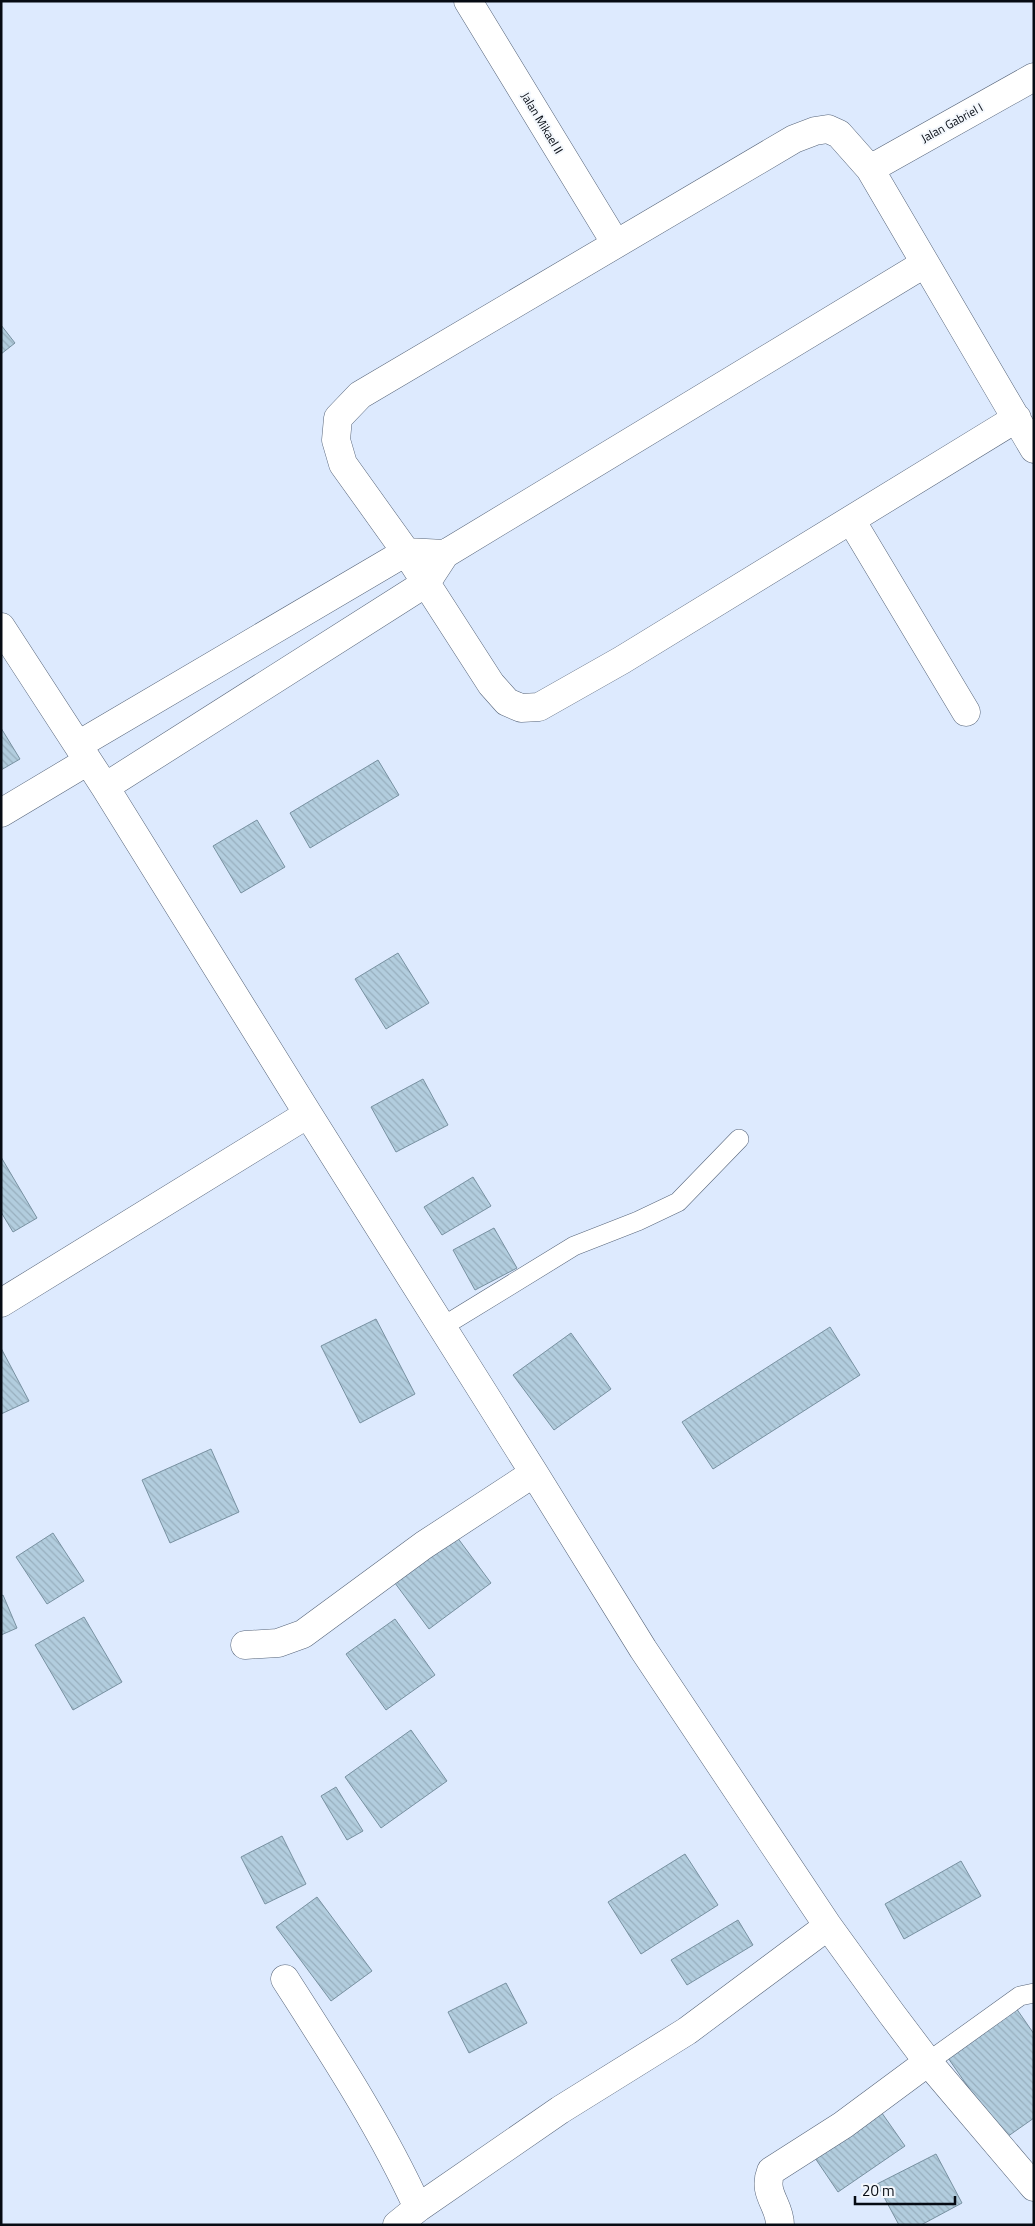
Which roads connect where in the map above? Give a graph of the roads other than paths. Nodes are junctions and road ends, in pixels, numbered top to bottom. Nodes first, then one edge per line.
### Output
1 (468, 1) edge
2 (1034, 78) edge
3 (870, 169) junction
4 (616, 244) junction
5 (924, 264) junction
6 (1017, 418) junction
7 (1034, 449) edge
8 (850, 520) junction
9 (406, 552) junction
10 (444, 554) junction
11 (426, 583) junction
12 (1, 627) edge
13 (966, 712) dead end
14 (83, 753) junction
15 (105, 787) junction
16 (1, 813) edge
17 (308, 1114) junction
18 (738, 1139) dead end
19 (1, 1304) edge
20 (442, 1327) junction
21 (534, 1473) junction
22 (245, 1646) dead end
23 (828, 1926) junction
24 (285, 1979) dead end
25 (1034, 1993) edge
26 (928, 2062) junction
27 (1034, 2187) edge
28 (418, 2208) junction
29 (397, 2225) edge
30 (780, 2225) edge

1 - 4 street, Jalan Mikael II
2 - 3 street, Jalan Gabriel I
3 - 4 street
3 - 5 street
4 - 9 street
5 - 6 street
5 - 10 street
6 - 7 street
6 - 8 street
8 - 11 street
8 - 13 street
9 - 10 street
9 - 11 street
9 - 14 street
10 - 11 street
11 - 15 street
12 - 14 street
14 - 15 street
14 - 16 street
15 - 17 street
17 - 19 street
17 - 20 street
18 - 20 lane
20 - 21 street
21 - 22 street
21 - 23 street
23 - 26 street
23 - 28 street
24 - 28 street
25 - 26 lane
26 - 27 street
26 - 30 street
28 - 29 street

